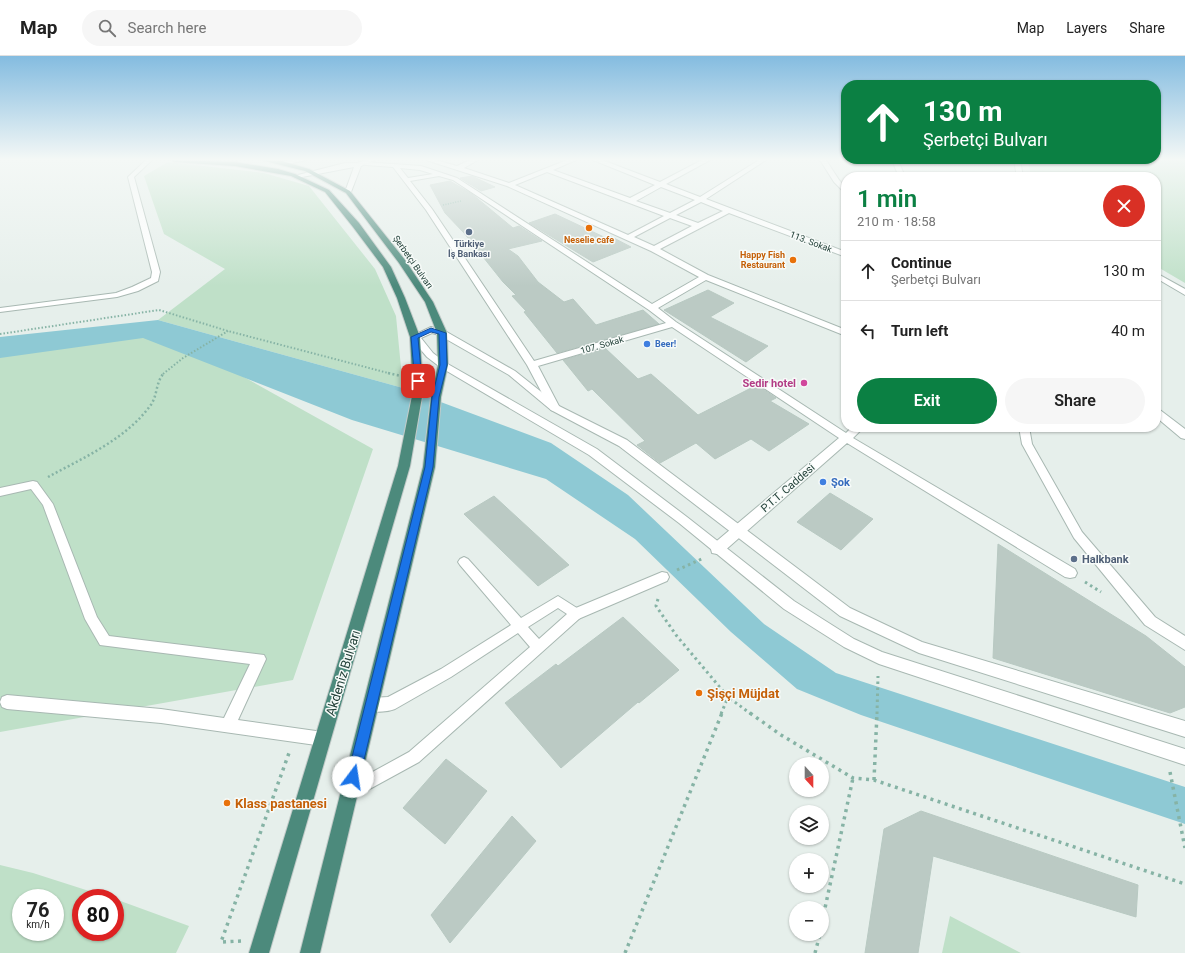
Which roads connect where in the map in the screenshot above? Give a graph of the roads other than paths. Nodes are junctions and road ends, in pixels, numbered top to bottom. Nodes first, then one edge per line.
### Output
1 (137, 202) edge
2 (336, 202) edge
3 (356, 202) edge
4 (423, 202) edge
5 (490, 202) edge
6 (547, 202) edge
7 (632, 202) edge
8 (696, 202) edge
9 (705, 202) edge
10 (729, 210) junction
11 (670, 215) junction
12 (698, 226) junction
13 (627, 238) junction
14 (654, 249) junction
15 (841, 253) edge
16 (705, 277) junction
17 (1161, 278) edge
18 (1185, 292) edge
19 (652, 308) junction
20 (0, 310) edge
21 (672, 324) junction
22 (841, 330) edge
23 (442, 333) junction
24 (415, 337) junction
25 (443, 365) junction
26 (532, 365) junction
27 (555, 408) junction
28 (1161, 416) edge
29 (853, 432) edge
30 (1025, 432) edge
31 (1185, 435) edge
32 (846, 438) junction
33 (0, 492) edge
34 (738, 531) junction
35 (718, 549) junction
36 (464, 562) dead end
37 (1070, 573) dead end
38 (662, 577) road end
39 (576, 614) junction
40 (519, 626) junction
41 (1185, 644) edge
42 (538, 647) junction
43 (7, 702) dead end
44 (371, 705) junction
45 (228, 726) junction
46 (1185, 729) edge
47 (323, 739) junction
48 (1185, 758) edge
49 (350, 792) junction
50 (259, 953) edge
51 (310, 953) edge

1 - 20 lane
2 - 24 highway
3 - 23 highway, Şerbetçi Bulvarı
4 - 26 street
5 - 19 street
6 - 13 street
7 - 11 street
8 - 11 street
9 - 10 street, 113. Sokak
10 - 12 street
10 - 15 street, 113. Sokak
11 - 12 street
11 - 13 street
12 - 14 street
13 - 14 street
14 - 16 street
16 - 19 street
16 - 22 street
17 - 18 street
19 - 21 street
21 - 26 street, 107. Sokak
21 - 32 street
23 - 24 street
23 - 25 highway, Şerbetçi Bulvarı
23 - 27 street
24 - 25 street
24 - 47 highway, Akdeniz Bulvarı
25 - 35 street
25 - 44 highway, Şerbetçi Bulvarı
26 - 27 street
27 - 34 street
28 - 31 street
29 - 32 street, P.T.T. Caddesi
30 - 41 street
32 - 34 street, P.T.T. Caddesi
32 - 37 street
33 - 45 lane
34 - 35 street, P.T.T. Caddesi
34 - 46 street
35 - 48 street
36 - 40 lane
38 - 39 street
39 - 40 lane
39 - 42 lane
40 - 42 lane
40 - 44 lane
42 - 49 lane
43 - 45 lane
44 - 49 highway
45 - 47 lane
47 - 50 highway, Akdeniz Bulvarı
49 - 51 highway

